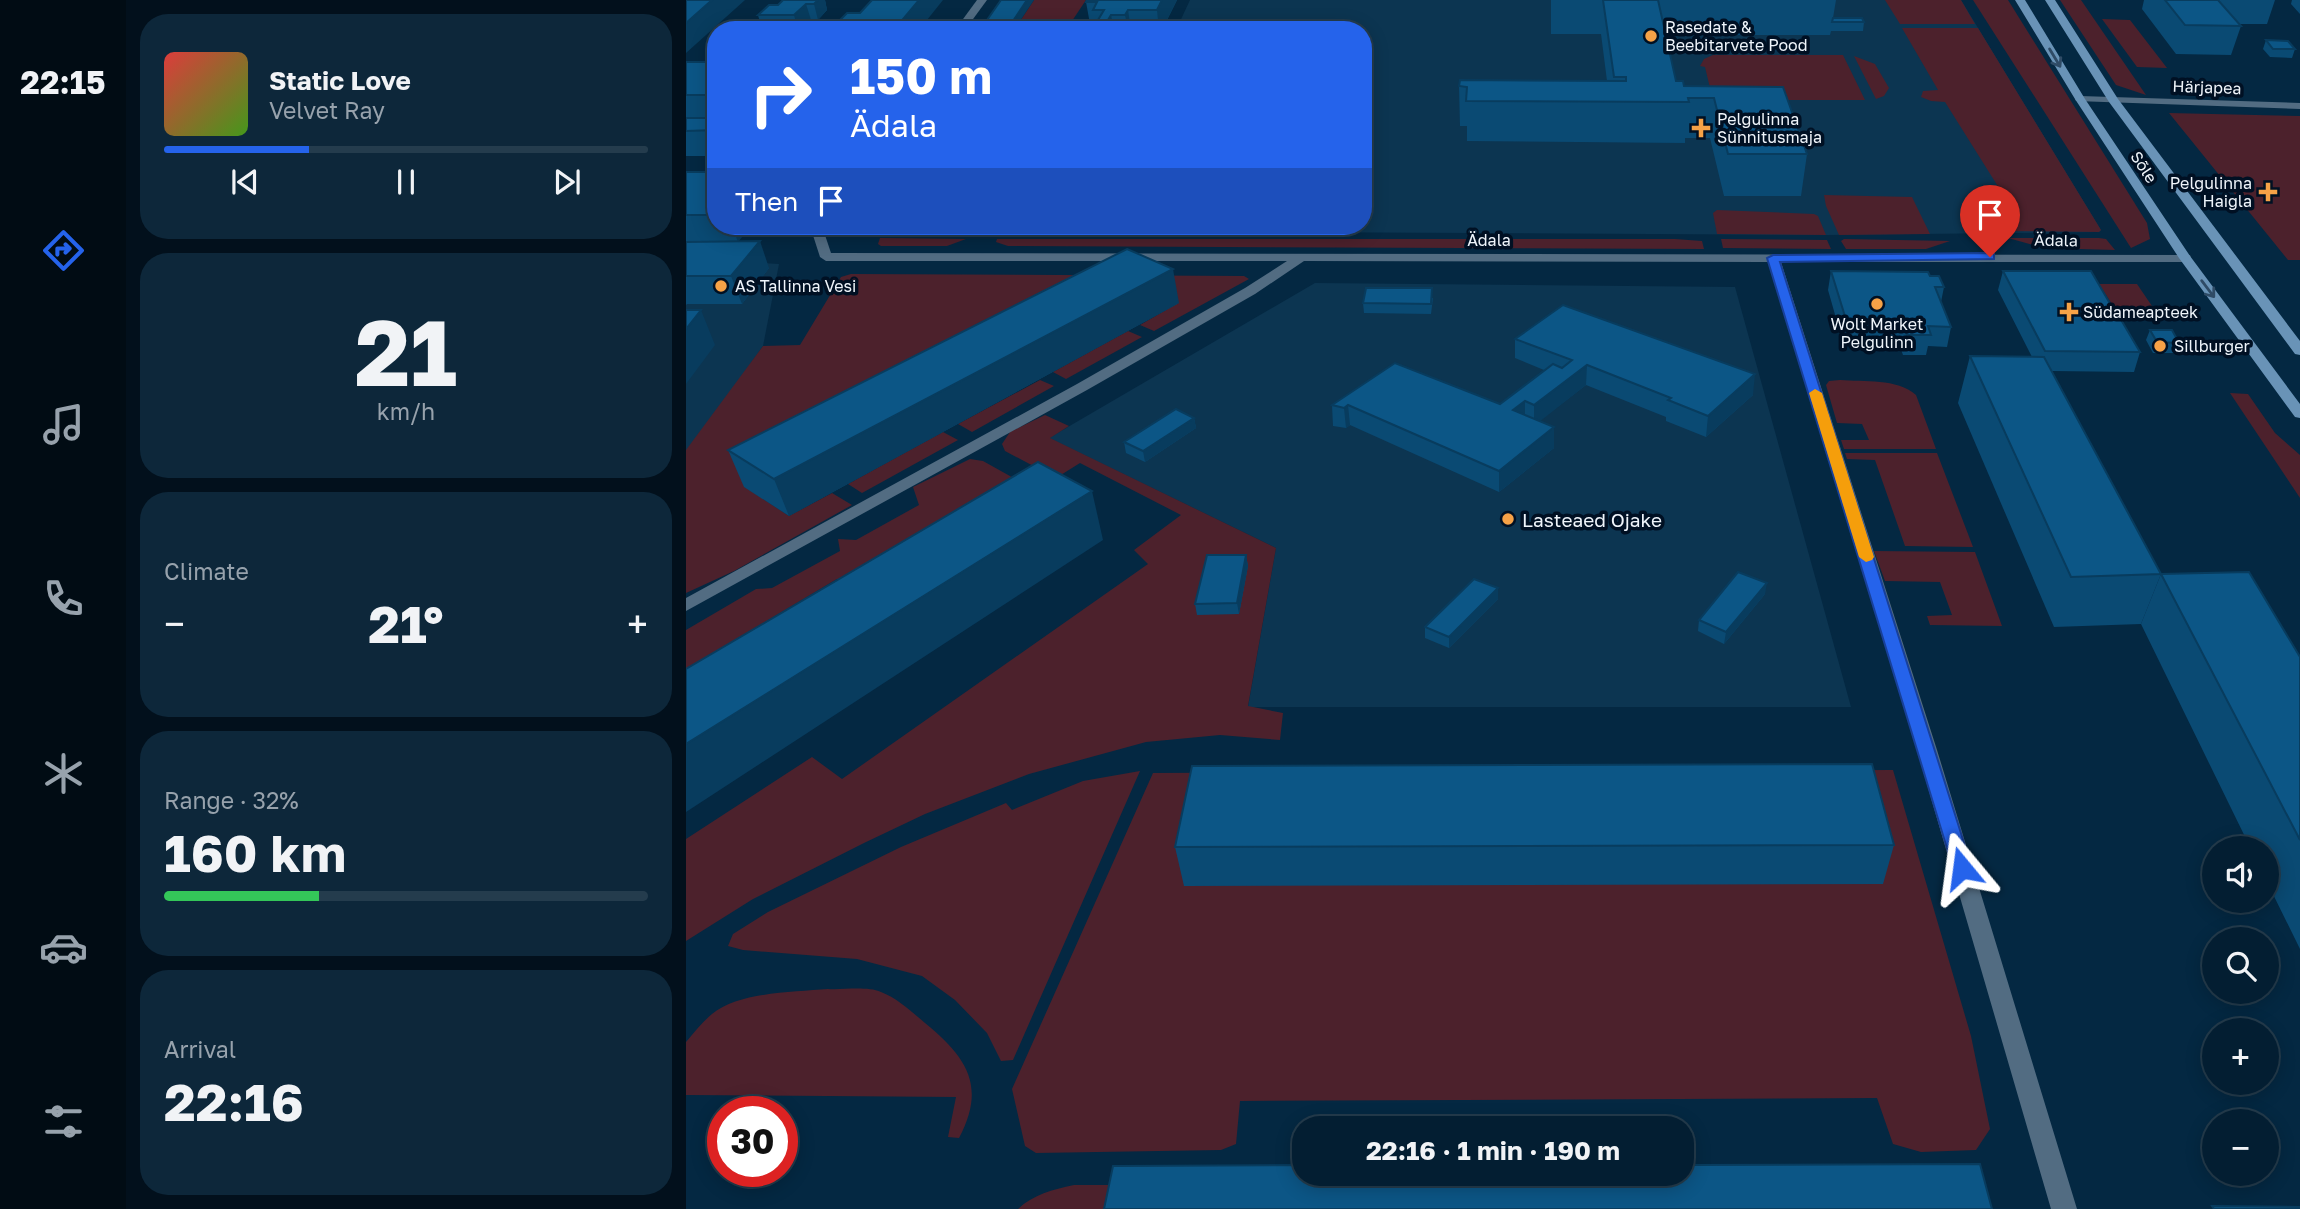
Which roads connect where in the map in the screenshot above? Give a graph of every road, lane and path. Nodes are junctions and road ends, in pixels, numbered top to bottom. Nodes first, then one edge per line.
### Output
1 (982, 0) edge
2 (2020, 0) edge
3 (2050, 0) edge
4 (967, 21) edge
5 (2080, 99) junction
6 (2113, 100) junction
7 (2300, 106) edge
8 (819, 235) edge
9 (1300, 258) junction
10 (1773, 258) junction
11 (2185, 258) junction
12 (2300, 351) edge
13 (2300, 414) edge
14 (686, 605) edge
15 (2064, 1209) edge

1 - 4 street
2 -> 5 main road, Sõle
3 - 6 main road, Sõle
5 - 6 street, Härjapea
5 - 11 main road, Sõle
6 - 7 street, Härjapea
6 - 12 main road, Sõle
8 - 9 street, Ädala
9 - 10 street, Ädala
9 - 14 street
10 - 11 street, Ädala
10 - 15 street
11 -> 13 main road, Sõle

